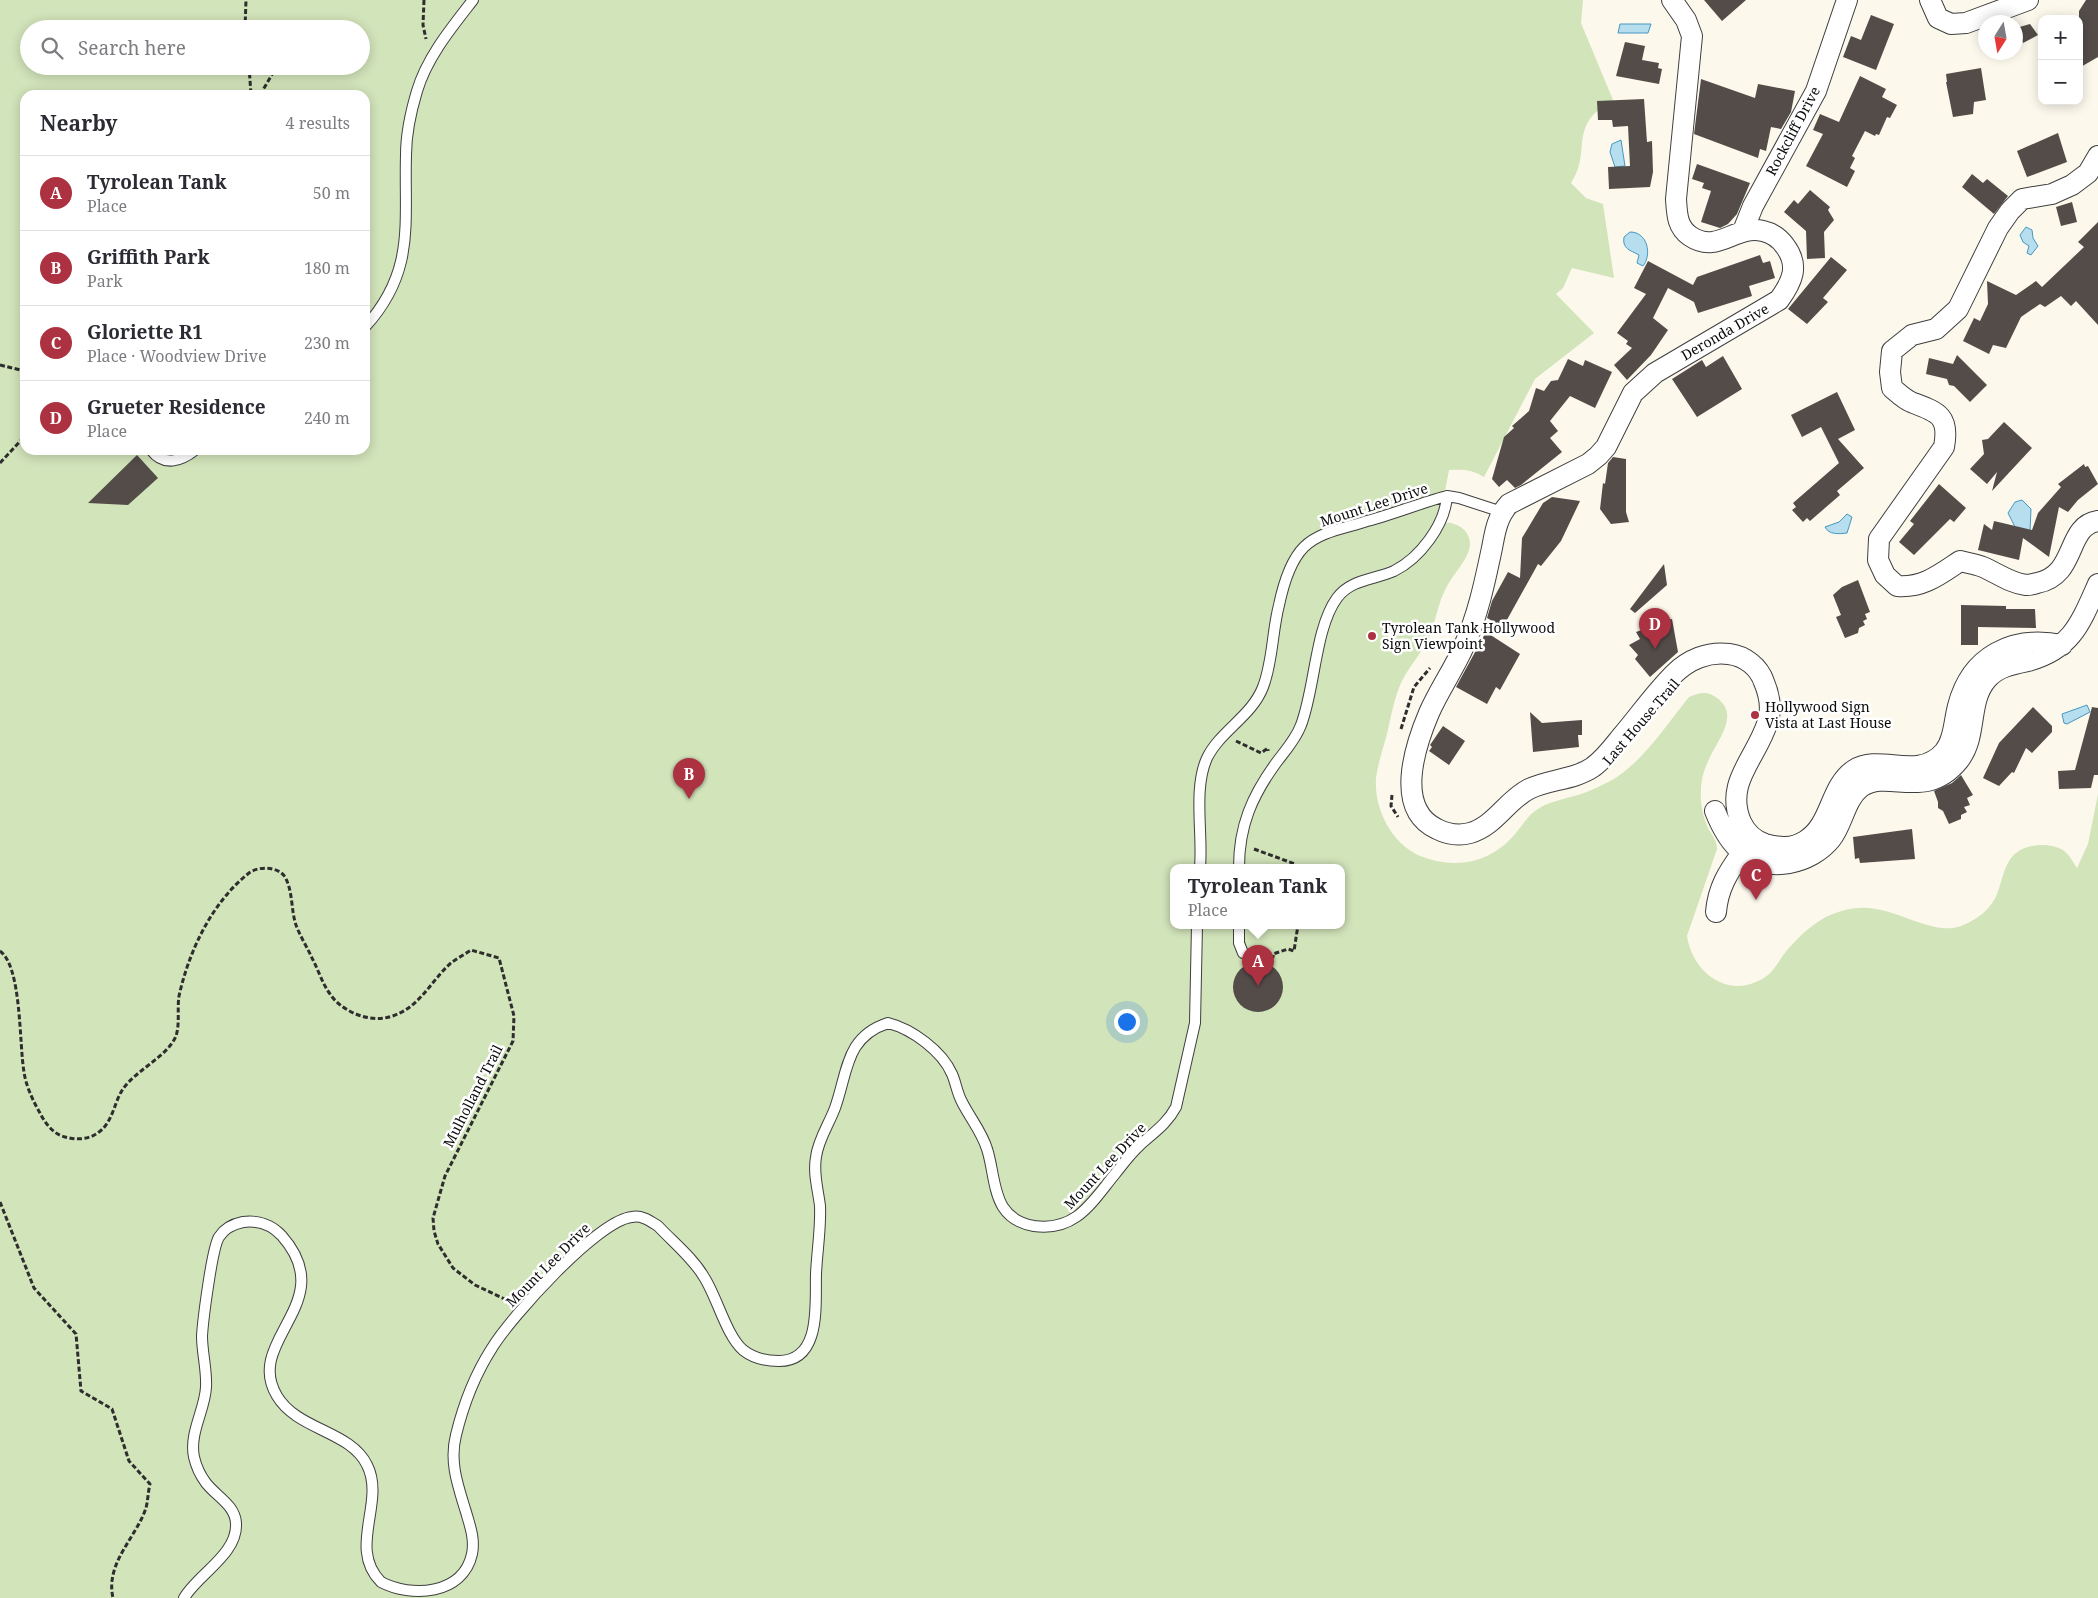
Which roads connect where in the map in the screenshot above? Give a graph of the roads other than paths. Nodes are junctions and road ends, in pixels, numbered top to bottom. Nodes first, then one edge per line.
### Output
1 (473, 0) edge
2 (1672, 0) edge
3 (1847, 0) edge
4 (1930, 0) edge
5 (2028, 0) edge
6 (2098, 156) edge
7 (1744, 231) junction
8 (370, 320) edge
9 (158, 455) edge
10 (188, 455) edge
11 (1447, 496) junction
12 (1502, 512) junction
13 (2096, 516) edge
14 (2098, 584) edge
15 (2062, 644) junction
16 (1715, 812) dead end
17 (1742, 853) junction
18 (1200, 864) edge
19 (1239, 864) edge
20 (1716, 912) dead end
21 (1197, 929) edge
22 (1238, 929) edge
23 (1243, 952) road end
24 (184, 1598) edge

1 - 8 lane
2 - 7 street, Deronda Drive
3 - 7 street, Rockcliff Drive
4 - 5 street
6 - 13 street
7 - 12 street, Deronda Drive
9 - 10 lane
11 - 12 lane, Mount Lee Drive
11 - 18 lane, Mount Lee Drive
11 - 19 lane
12 - 15 street
14 - 15 street
15 - 17 street
16 - 17 street
17 - 20 street
21 - 24 lane, Mount Lee Drive
22 - 23 lane

